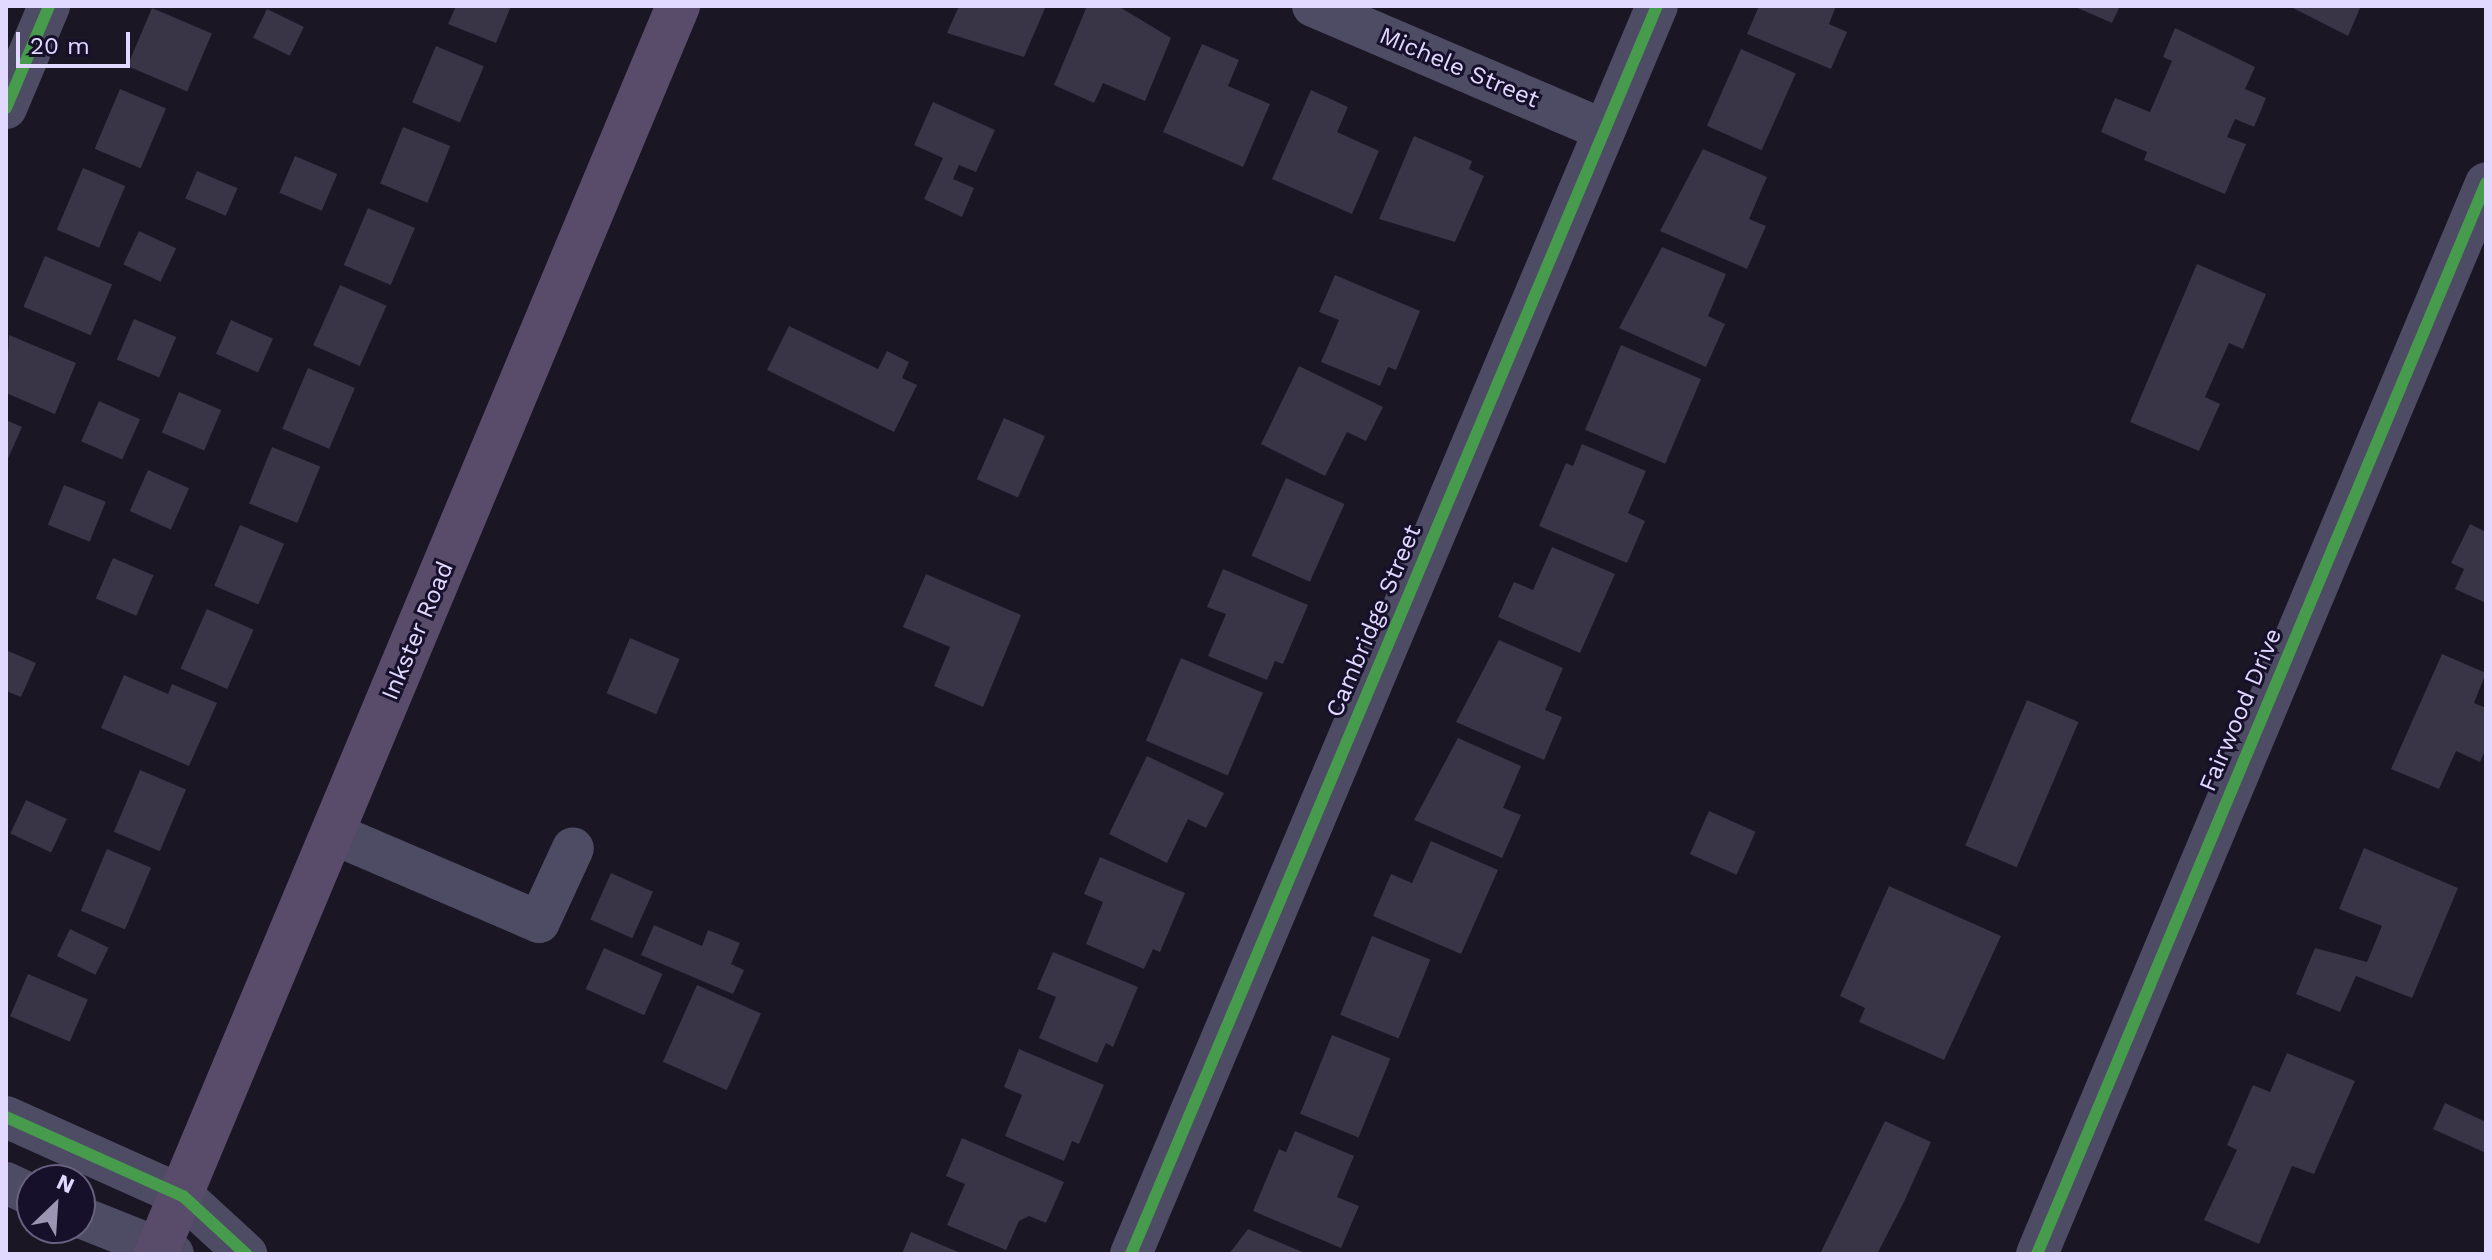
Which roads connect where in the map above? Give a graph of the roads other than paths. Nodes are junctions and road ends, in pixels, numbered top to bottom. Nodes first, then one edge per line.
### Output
1 (49, 6) edge
2 (678, 6) edge
3 (1313, 6) edge
4 (1657, 6) edge
5 (6, 108) edge
6 (1604, 130) junction
7 (2486, 183) edge
8 (334, 834) junction
9 (573, 848) dead end
10 (6, 1117) edge
11 (183, 1196) junction
12 (96, 1224) edge
13 (162, 1253) edge
14 (246, 1254) edge
15 (1131, 1254) edge
16 (2037, 1254) edge

1 - 5 street
2 - 8 main road, Inkster Road
3 - 6 street, Michele Street
4 - 6 street, Cambridge Street
6 - 15 street, Cambridge Street
7 - 16 street, Fairwood Drive
8 - 9 street
8 - 11 main road, Inkster Road
10 - 11 street
11 - 13 main road, Inkster Road
11 - 14 street
12 - 13 street

